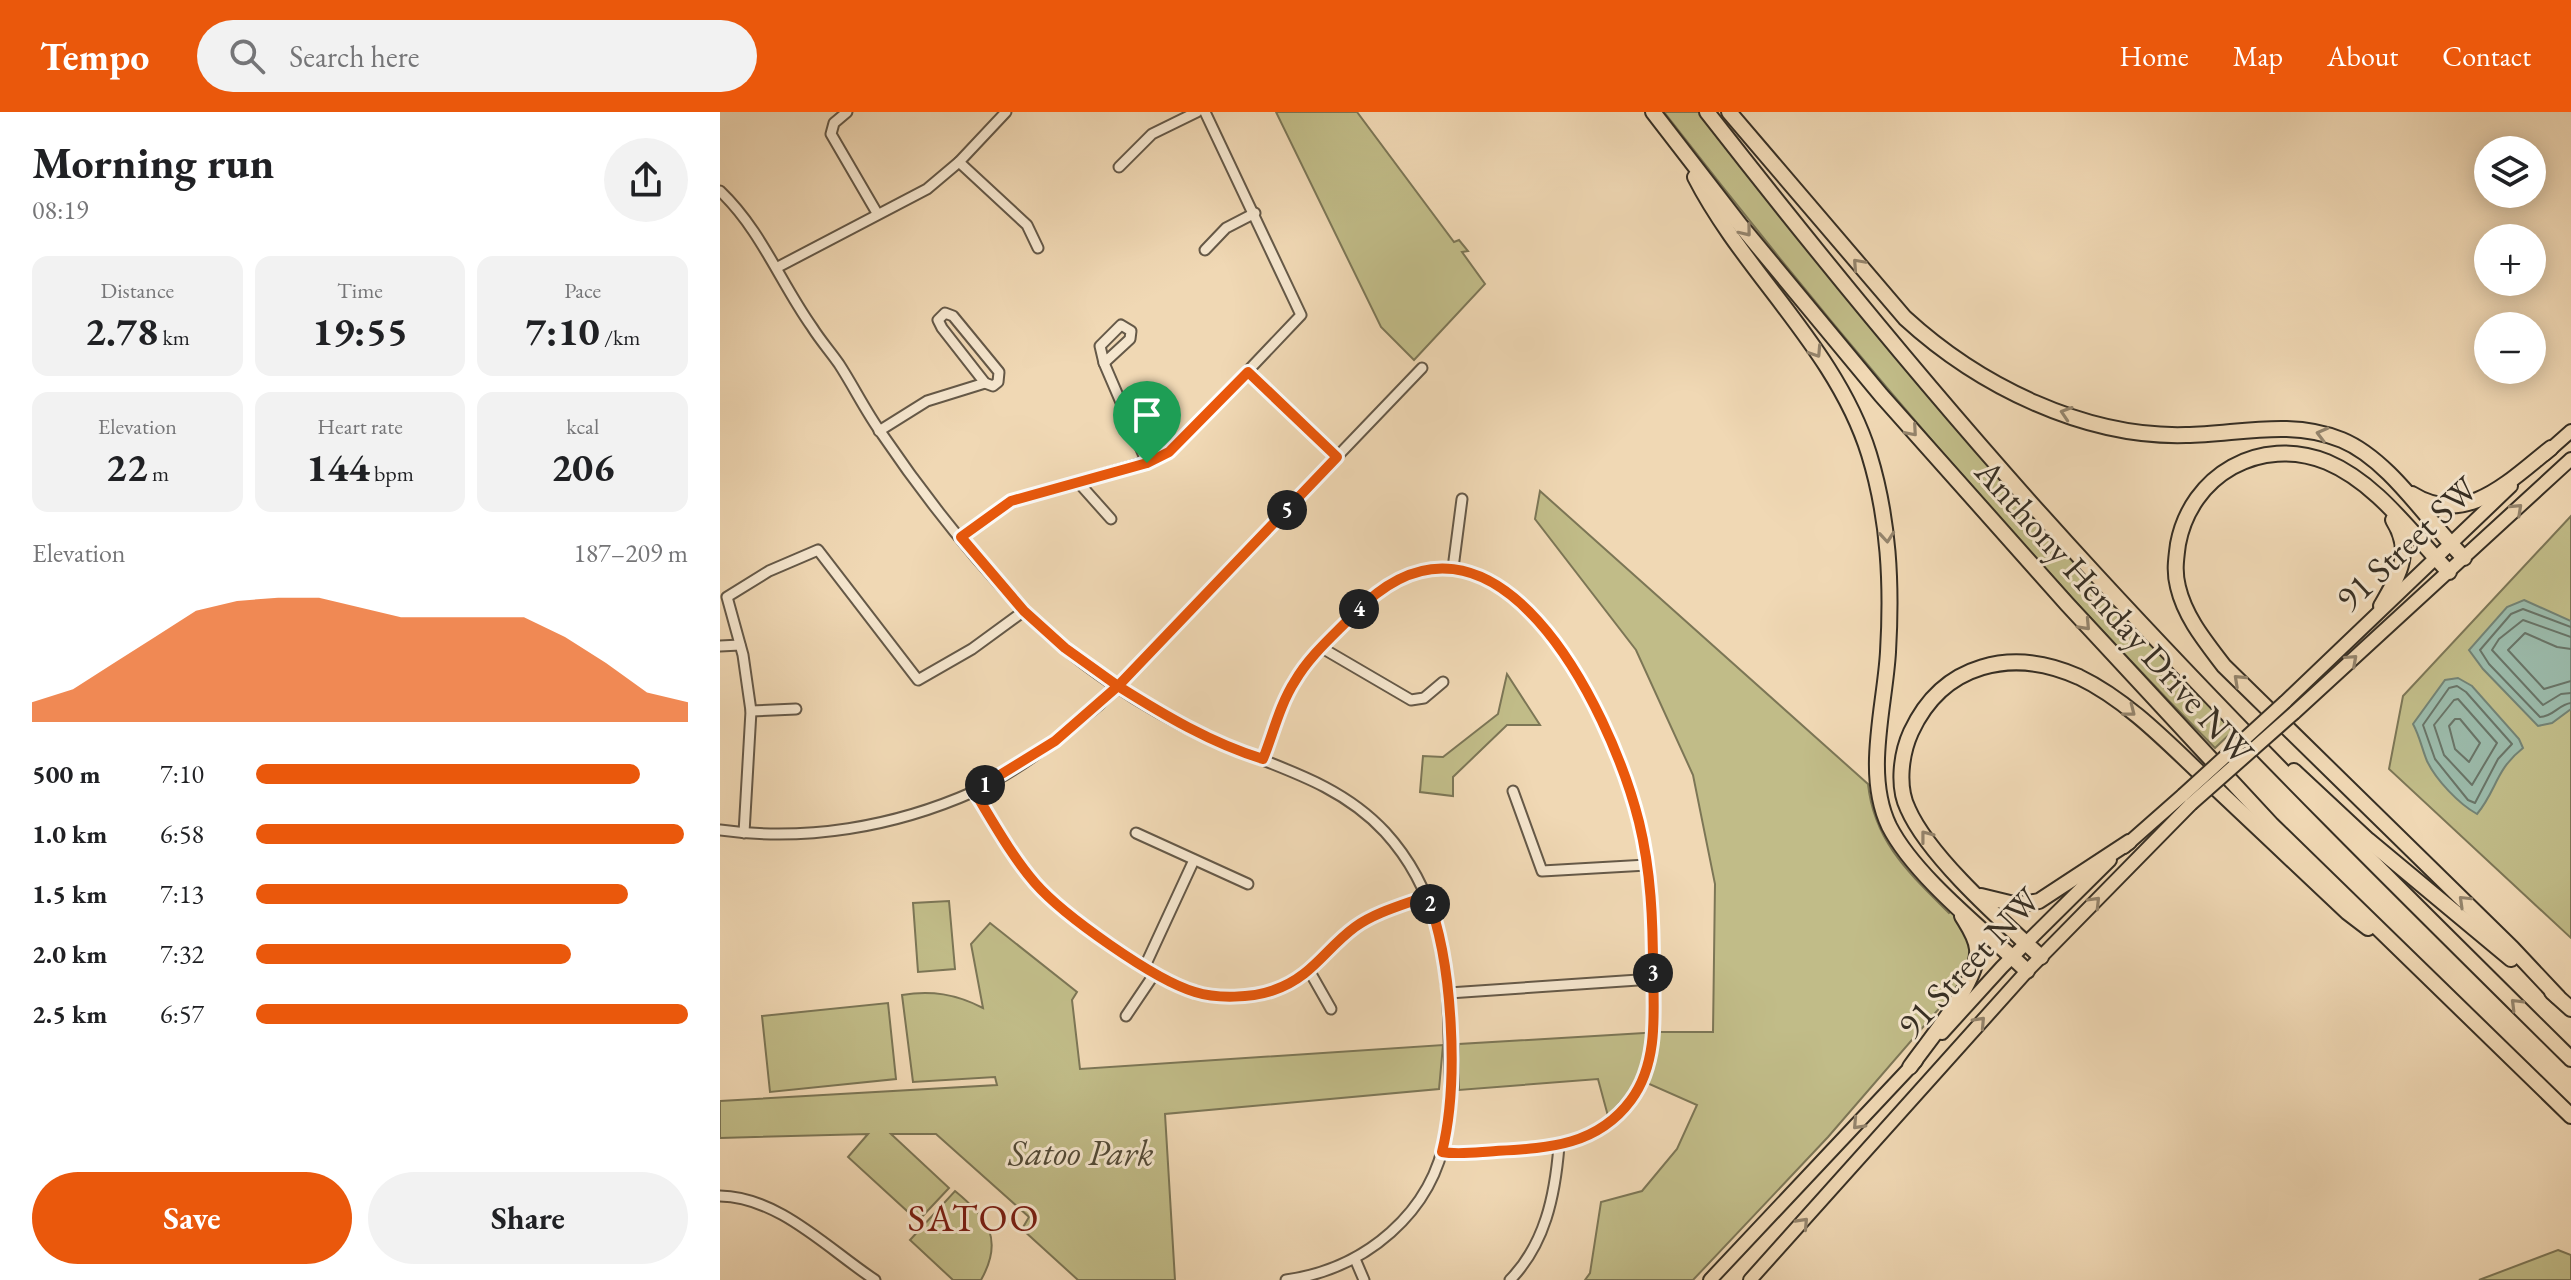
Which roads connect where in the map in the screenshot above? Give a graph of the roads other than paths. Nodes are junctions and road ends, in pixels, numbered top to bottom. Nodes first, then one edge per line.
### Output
1 (847, 112) edge
2 (1006, 112) edge
3 (1197, 112) edge
4 (1205, 112) edge
5 (1653, 112) edge
6 (1707, 112) edge
7 (1729, 112) edge
8 (1680, 148) junction
9 (959, 162) junction
10 (1119, 167) dead end
11 (720, 191) edge
12 (877, 213) junction
13 (1255, 213) junction
14 (1038, 248) dead end
15 (1205, 250) dead end
16 (778, 267) junction
17 (1104, 363) dead end
18 (1422, 368) dead end
19 (1248, 372) junction
20 (985, 383) junction
21 (879, 431) junction
22 (2571, 431) edge
23 (2551, 448) junction
24 (1337, 457) junction
25 (2571, 459) edge
26 (1147, 463) junction
27 (2387, 474) junction
28 (1078, 482) junction
29 (2377, 496) junction
30 (1462, 499) dead end
31 (1111, 519) dead end
32 (961, 537) junction
33 (2449, 543) junction
34 (2435, 557) junction
35 (2464, 558) junction
36 (1453, 568) junction
37 (2449, 572) junction
38 (2381, 606) junction
39 (1024, 611) junction
40 (740, 645) junction
41 (720, 646) edge
42 (1322, 648) junction
43 (1443, 682) dead end
44 (1118, 686) junction
45 (2285, 702) joint
46 (796, 709) dead end
47 (751, 711) junction
48 (2294, 713) joint
49 (2227, 714) junction
50 (1263, 759) junction
51 (974, 791) junction
52 (1513, 791) dead end
53 (2187, 800) junction
54 (720, 830) edge
55 (744, 833) junction
56 (1136, 833) dead end
57 (2129, 842) junction
58 (1194, 860) junction
59 (1647, 865) junction
60 (1248, 884) dead end
61 (1942, 890) junction
62 (1977, 895) junction
63 (1427, 896) junction
64 (2025, 943) junction
65 (2012, 957) junction
66 (2041, 957) junction
67 (2414, 961) junction
68 (1145, 966) junction
69 (2027, 971) junction
70 (1310, 972) junction
71 (1155, 973) junction
72 (1653, 979) junction
73 (1449, 993) junction
74 (2558, 997) junction
75 (1331, 1009) dead end
76 (2571, 1009) edge
77 (1126, 1016) dead end
78 (2571, 1059) edge
79 (1910, 1067) junction
80 (2571, 1116) edge
81 (1559, 1146) junction
82 (1442, 1152) junction
83 (720, 1196) edge
84 (1355, 1259) junction
85 (875, 1280) edge
86 (1286, 1280) edge
87 (1364, 1280) edge
88 (1510, 1280) edge
89 (1710, 1280) edge
90 (1750, 1280) edge

1 - 12 street
2 - 9 street
3 - 10 street
4 - 13 street
5 - 8 highway, Anthony Henday Drive NW
6 - 49 highway, Anthony Henday Drive NW
27 -> 7 highway
8 -> 61 highway
8 -> 67 highway, Anthony Henday Drive NW
9 - 12 street
9 - 14 street
11 - 16 street
12 - 16 street
13 - 15 street
13 - 19 street
16 - 21 street
17 - 26 street
18 - 24 street
19 - 24 street
19 - 26 street
20 - 20 street
20 - 21 street
21 - 32 street
22 - 23 main road, 91 Street SW
23 - 27 highway
23 - 33 main road, 91 Street SW
24 - 44 street
35 -> 25 main road, 91 Street SW
26 - 28 street
27 - 33 highway
28 - 31 street
28 - 32 street
29 - 34 highway
29 - 38 highway
74 -> 29 highway
30 - 36 street
32 - 39 street
33 - 34 main road, 91 Street SW
33 - 35 highway
34 - 37 highway
34 - 38 main road, 91 Street SW
35 - 37 main road, 91 Street SW
36 - 42 street
36 - 59 street
48 -> 37 main road, 91 Street SW
38 - 45 main road, 91 Street SW
39 - 40 street
39 - 44 street
40 - 41 street
40 - 47 street
42 - 43 street
42 - 50 street
44 - 50 street
44 - 51 street
45 - 53 main road, 91 Street NW, bridge
46 - 47 street
47 - 55 street
48 - 53 main road, 91 Street NW, bridge
49 - 74 highway
78 -> 49 highway, Anthony Henday Drive NW
50 - 63 street
51 - 55 street
51 - 68 street
52 - 59 street
53 - 57 main road, 91 Street NW
66 -> 53 main road, 91 Street NW
54 - 55 street
56 - 58 street
57 - 62 highway
57 - 64 main road, 91 Street NW
58 - 60 street
58 - 68 street
59 - 72 street
61 - 65 highway
61 - 79 highway
62 - 64 highway
62 -> 67 highway
63 - 70 street
63 - 73 street
64 - 65 main road, 91 Street NW
64 - 66 highway
65 - 69 highway
65 - 79 main road, 91 Street NW
66 - 69 main road, 91 Street NW
67 - 80 highway, Anthony Henday Drive NW
68 - 71 street
90 -> 69 main road, 91 Street NW
70 - 71 street
70 - 75 street
71 - 77 street
72 - 73 street
72 - 81 street
73 - 82 street
74 - 76 highway
79 -> 89 main road, 91 Street NW
81 - 82 street
81 - 88 street
82 - 84 street
83 - 85 street
84 - 86 street
84 - 87 street

